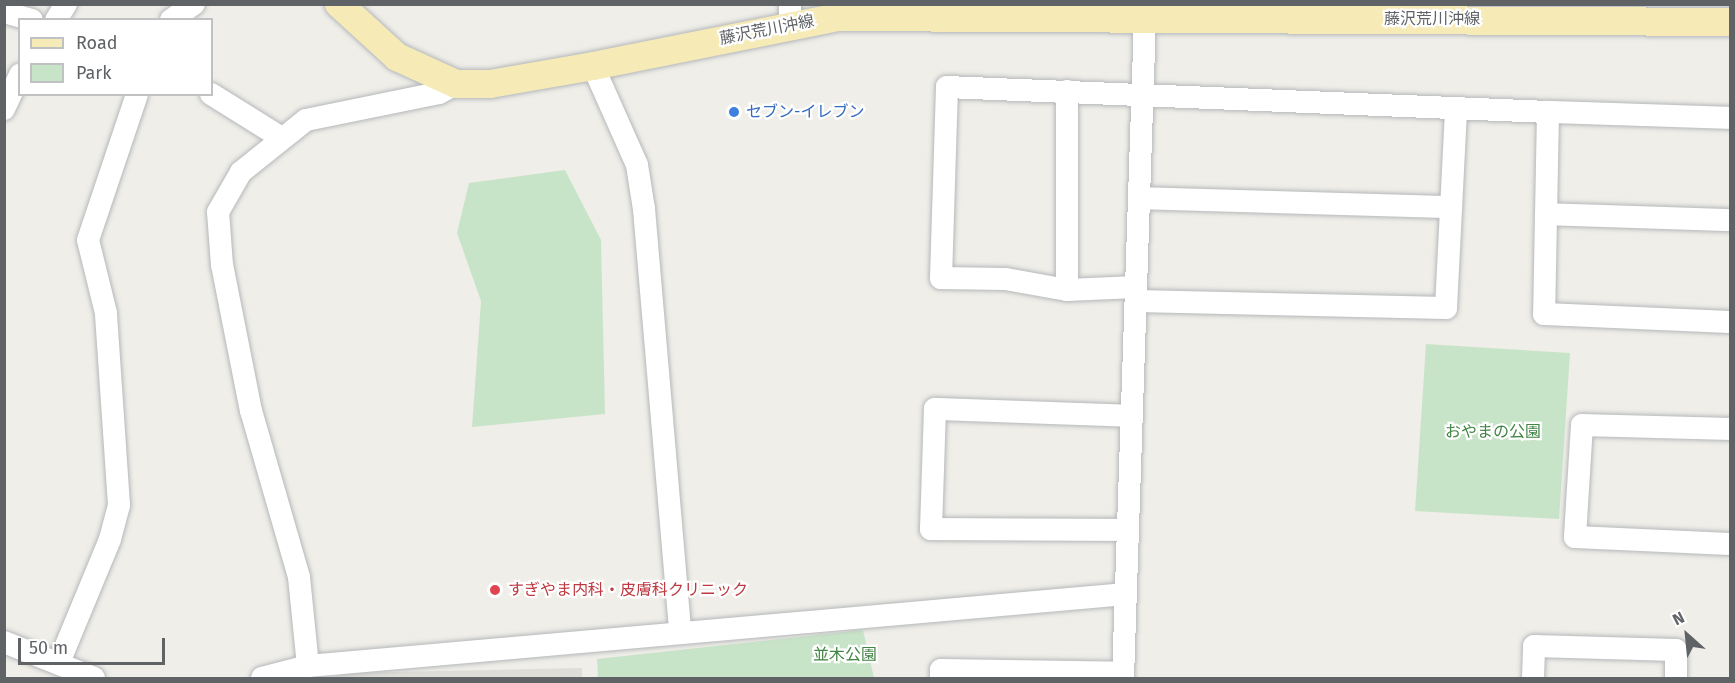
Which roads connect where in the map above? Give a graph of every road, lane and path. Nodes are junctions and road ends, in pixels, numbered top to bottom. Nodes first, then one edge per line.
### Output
1 (66, 4) edge
2 (194, 4) edge
3 (339, 4) edge
4 (4, 12) edge
5 (1566, 12) edge
6 (790, 14) edge
7 (25, 18) edge
8 (57, 18) edge
9 (174, 18) edge
10 (1145, 18) junction
11 (1731, 22) edge
12 (593, 66) junction
13 (18, 79) edge
14 (456, 84) junction
15 (1067, 91) junction
16 (1143, 94) junction
17 (213, 95) edge
18 (136, 96) edge
19 (1456, 108) junction
20 (4, 109) edge
21 (1548, 112) junction
22 (1731, 118) edge
23 (279, 137) junction
24 (1139, 198) junction
25 (1451, 207) junction
26 (1546, 214) junction
27 (1731, 220) edge
28 (1068, 290) junction
29 (1136, 294) junction
30 (1731, 322) edge
31 (1132, 416) junction
32 (1731, 429) edge
33 (1128, 530) junction
34 (1731, 544) edge
35 (1126, 594) junction
36 (680, 632) junction
37 (4, 642) edge
38 (60, 660) junction
39 (308, 666) junction
40 (1061, 676) edge
41 (1123, 676) edge
42 (94, 678) edge
43 (262, 678) edge
44 (942, 678) edge
45 (1533, 678) edge
46 (1676, 678) edge

1 - 8 street
2 - 9 street
3 - 14 main road, 藤沢荒川沖線
4 - 7 street
5 - 10 main road, 藤沢荒川沖線
5 - 11 main road, 藤沢荒川沖線
6 - 10 main road, 藤沢荒川沖線
6 - 12 main road, 藤沢荒川沖線
10 - 16 street
12 - 14 main road, 藤沢荒川沖線
12 - 36 street
13 - 20 street
14 - 23 street
15 - 16 street
15 - 28 street
15 - 28 street
16 - 19 street
16 - 24 street
17 - 23 street
18 - 38 street
19 - 21 street
19 - 25 street
21 - 22 street
21 - 26 street
23 - 39 street
24 - 25 street
24 - 29 street
25 - 29 street
26 - 27 street
26 - 30 street
28 - 29 street
29 - 31 street
31 - 33 street
31 - 33 street
32 - 34 street
33 - 35 street
35 - 36 street
35 - 41 street
36 - 39 street
37 - 38 street
38 - 42 street
39 - 43 street
40 - 41 street
40 - 44 street
45 - 46 street

